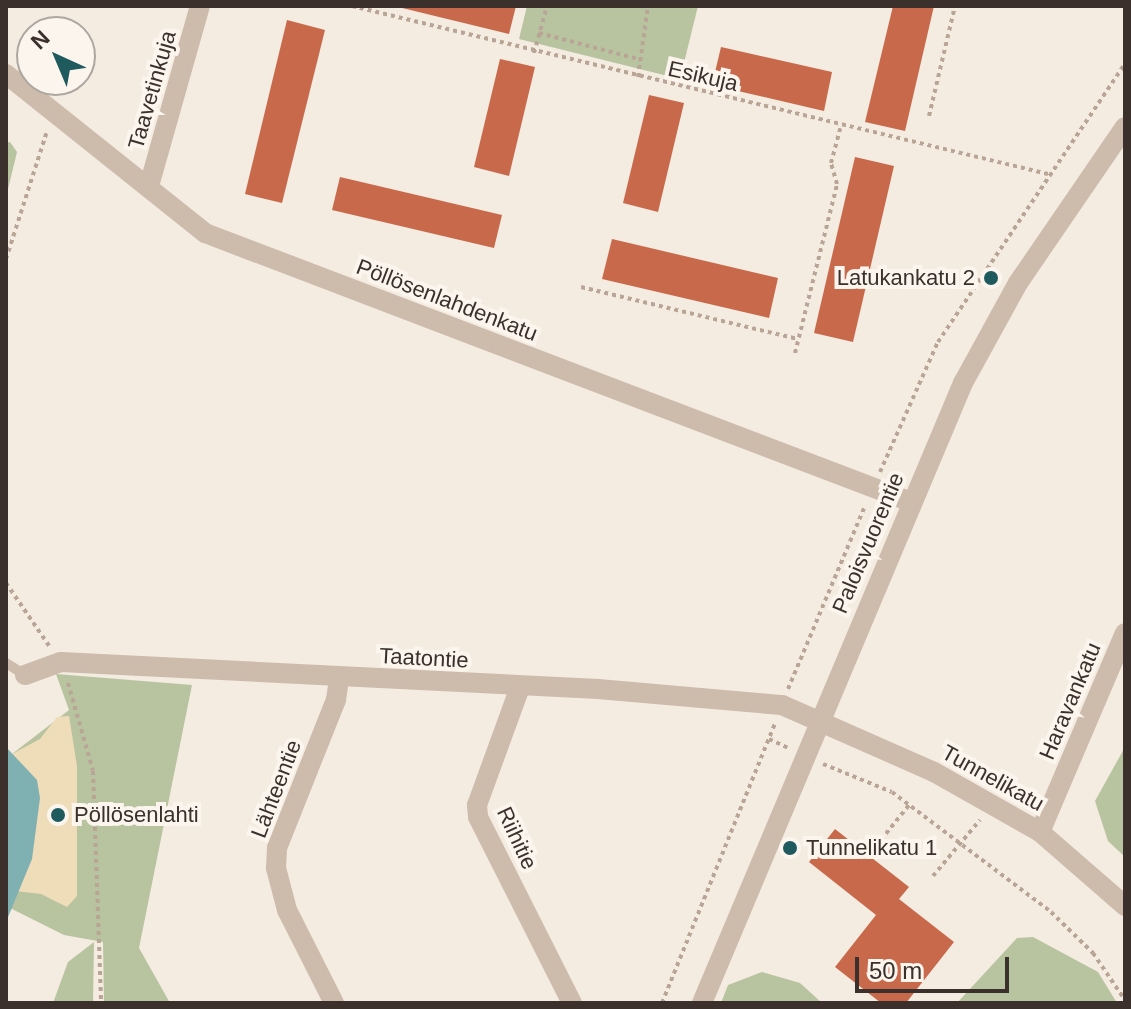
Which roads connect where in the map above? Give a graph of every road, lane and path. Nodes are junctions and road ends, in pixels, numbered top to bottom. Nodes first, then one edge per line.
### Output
1 (200, 6) edge
2 (352, 6) edge
3 (547, 6) edge
4 (648, 6) edge
5 (955, 6) edge
6 (539, 33) junction
7 (534, 53) junction
8 (642, 60) junction
9 (1125, 64) edge
10 (6, 74) edge
11 (638, 77) junction
12 (52, 113) junction
13 (929, 116) dead end
14 (841, 125) junction
15 (1125, 127) edge
16 (1048, 174) junction
17 (149, 186) junction
18 (6, 259) edge
19 (581, 287) dead end
20 (798, 339) junction
21 (795, 353) dead end
22 (873, 487) junction
23 (911, 502) junction
24 (6, 583) edge
25 (1125, 633) edge
26 (61, 662) junction
27 (6, 663) edge
28 (25, 675) joint
29 (339, 679) junction
30 (520, 687) junction
31 (782, 705) junction
32 (820, 719) junction
33 (769, 739) junction
34 (786, 748) dead end
35 (821, 764) dead end
36 (909, 805) junction
37 (992, 805) junction
38 (1040, 832) junction
39 (960, 843) junction
40 (876, 846) dead end
41 (933, 876) dead end
42 (1125, 906) edge
43 (1125, 1000) edge
44 (101, 1003) edge
45 (334, 1003) edge
46 (572, 1003) edge
47 (662, 1003) edge
48 (702, 1003) edge

1 - 17 street, Taavetinkuja
2 - 7 path, Esikuja
3 - 6 path
4 - 8 path
5 - 13 path
6 - 7 path
6 - 8 path
7 - 11 path, Esikuja
8 - 11 path
9 - 16 path
10 - 12 street, Pöllösenlahdenkatu
11 - 14 path, Esikuja
12 - 17 street, Pöllösenlahdenkatu
12 - 18 path
14 - 16 path, Esikuja
14 - 20 path
15 - 23 street, Paloisvuorentie
16 - 22 path
17 - 22 street, Pöllösenlahdenkatu
19 - 20 path
20 - 21 path
22 - 23 street, Pöllösenlahdenkatu
22 - 31 path
23 - 32 street, Paloisvuorentie
24 - 26 path
25 - 38 street, Haravankatu
26 - 28 street, Taatontie
26 - 29 street, Taatontie
26 - 44 path
27 - 28 lane
29 - 30 street, Taatontie
29 - 45 street, Lähteentie
30 - 31 street, Taatontie
30 - 46 street, Riihitie
31 - 32 street, Taatontie
31 - 33 path
32 - 37 street, Tunnelikatu
32 - 48 street, Paloisvuorentie
33 - 34 path
33 - 47 path
35 - 36 path
36 - 39 path
36 - 40 path
37 - 38 street, Tunnelikatu
37 - 39 path
38 - 42 street, Tunnelikatu
39 - 41 path
39 - 43 path

